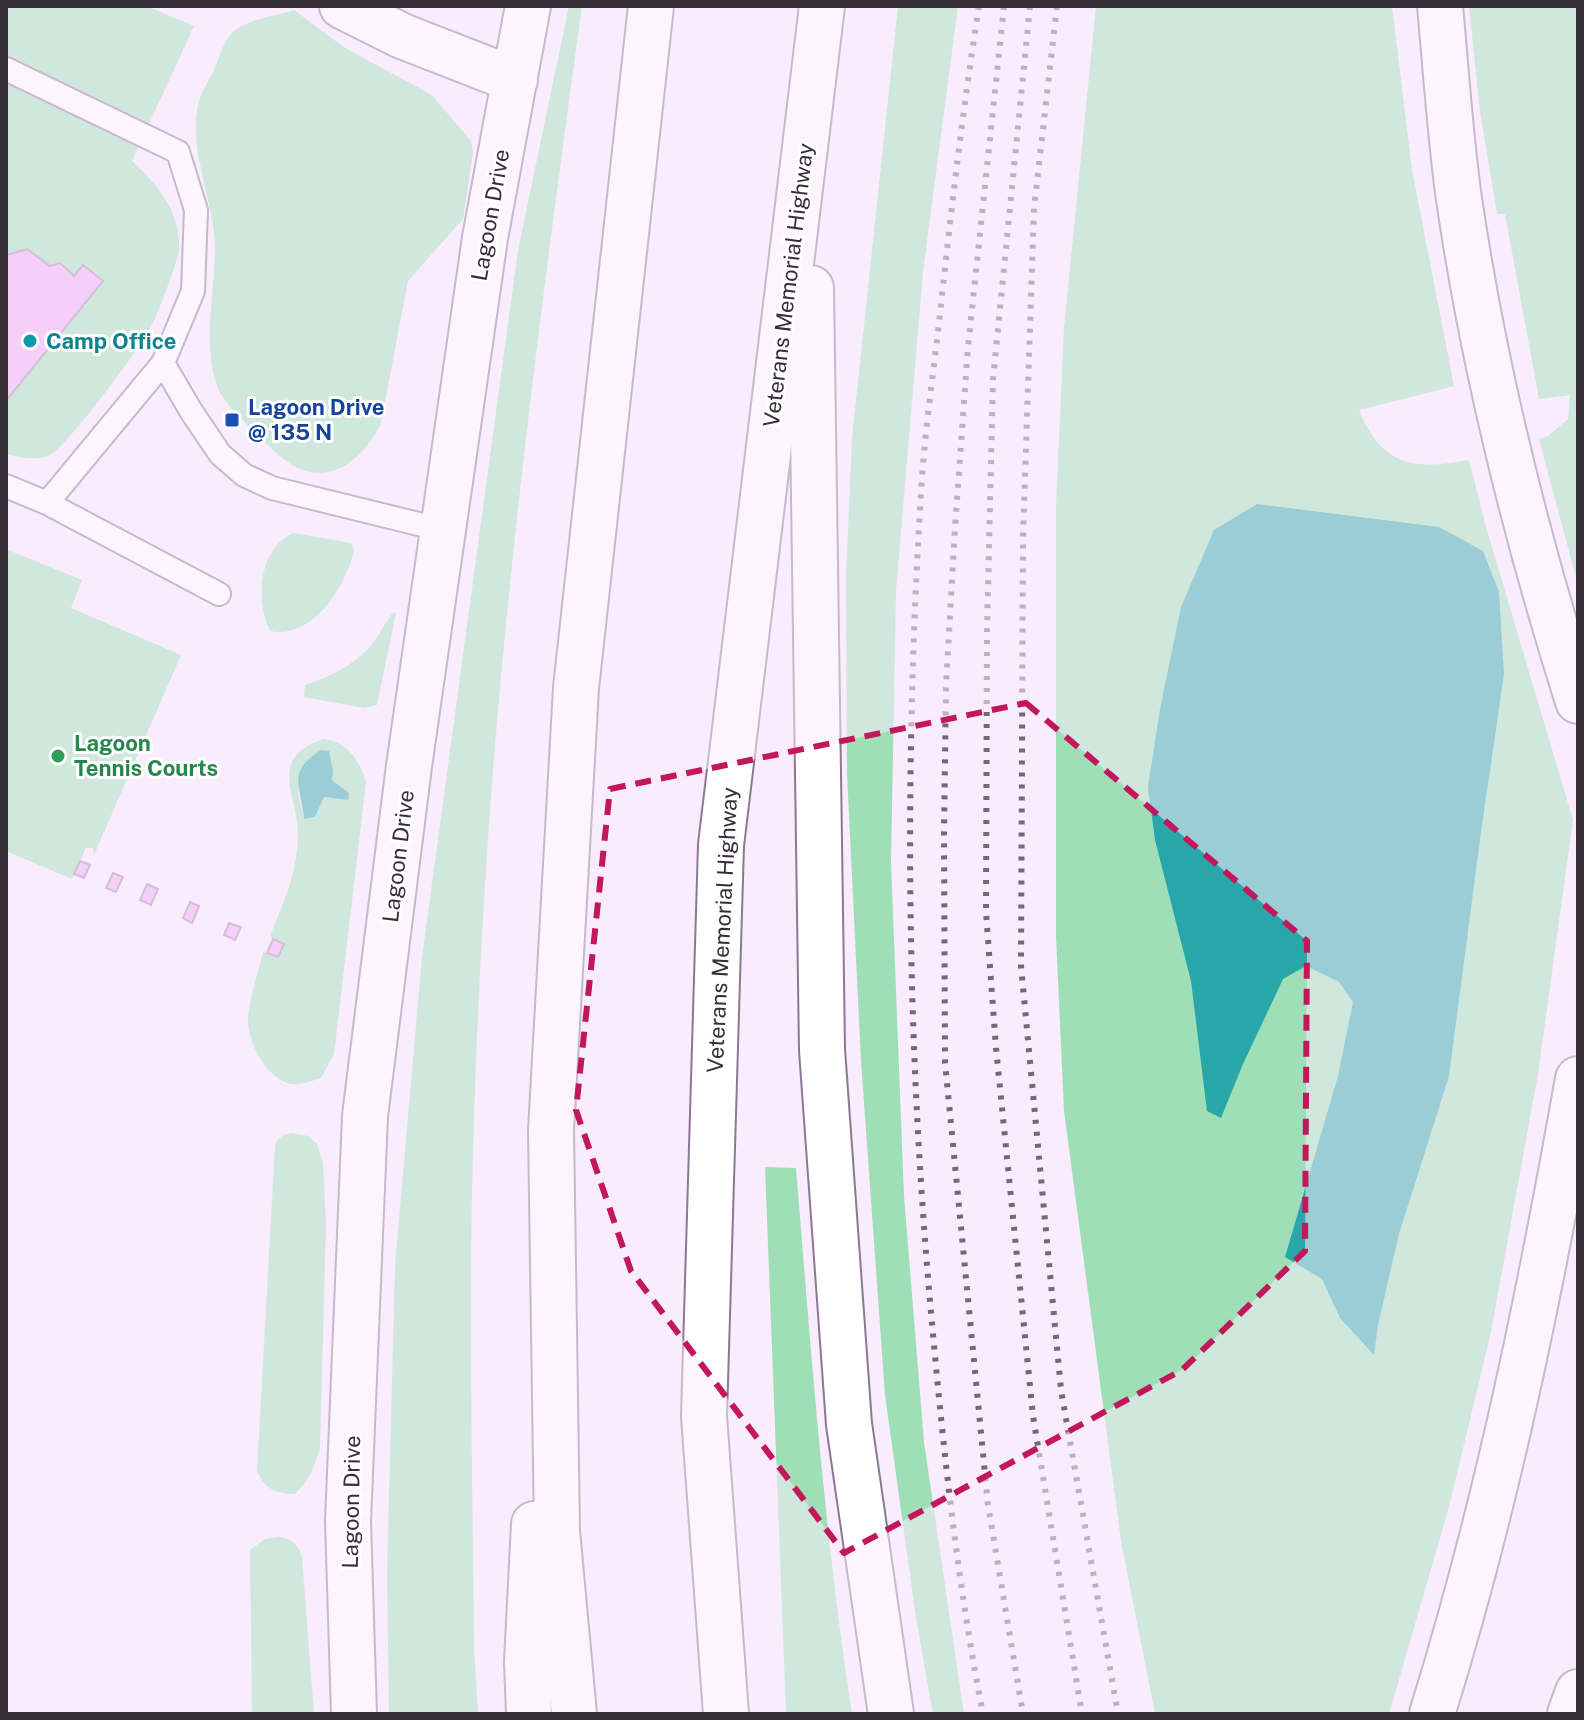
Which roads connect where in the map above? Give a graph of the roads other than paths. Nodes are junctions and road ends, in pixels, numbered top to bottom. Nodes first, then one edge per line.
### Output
1 (342, 6) edge
2 (528, 6) edge
3 (651, 6) edge
4 (822, 6) edge
5 (1440, 6) edge
6 (6, 69) edge
7 (515, 80) junction
8 (808, 119) junction
9 (163, 363) junction
10 (6, 486) edge
11 (47, 503) junction
12 (443, 530) junction
13 (219, 594) dead end
14 (1578, 701) edge
15 (1578, 1079) edge
16 (551, 1130) junction
17 (1578, 1692) edge
18 (354, 1714) edge
19 (529, 1714) edge
20 (574, 1714) edge
21 (726, 1714) edge
22 (891, 1714) edge
23 (1432, 1714) edge
24 (1570, 1714) edge

1 - 7 main road
2 - 7 main road, Lagoon Drive
3 - 16 main road
4 - 8 main road, Veterans Memorial Highway
5 - 14 main road
6 - 9 lane
7 - 12 main road, Lagoon Drive
8 - 21 main road, Veterans Memorial Highway
8 - 22 main road
9 - 11 lane
9 - 12 lane
10 - 11 lane
11 - 13 lane
12 - 18 main road, Lagoon Drive
15 - 23 main road
16 - 19 main road
16 - 20 main road
17 - 24 main road

